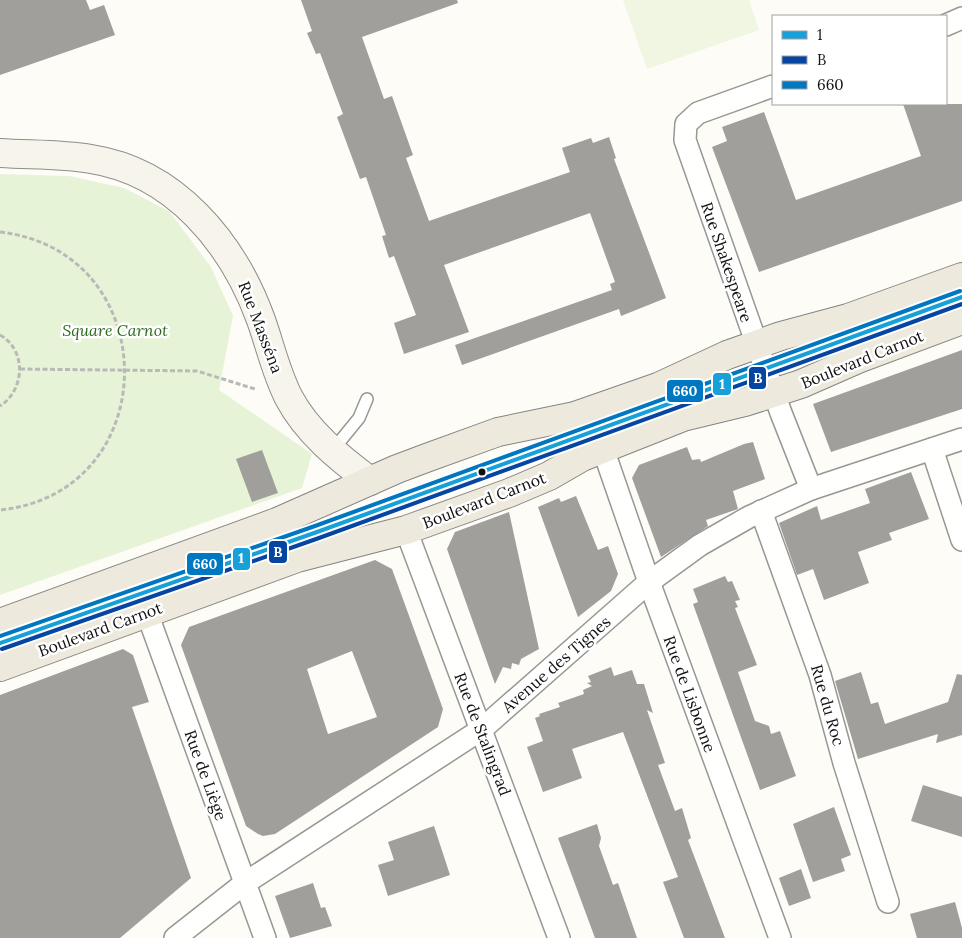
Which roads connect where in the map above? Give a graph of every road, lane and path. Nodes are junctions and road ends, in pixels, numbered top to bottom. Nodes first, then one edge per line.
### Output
1 (960, 0) edge
2 (962, 4) edge
3 (962, 18) edge
4 (947, 24) edge
5 (772, 86) edge
6 (0, 154) edge
7 (0, 232) edge
8 (962, 277) edge
9 (962, 297) edge
10 (962, 320) edge
11 (0, 335) edge
12 (20, 369) junction
13 (126, 369) junction
14 (765, 369) junction
15 (289, 398) junction
16 (367, 399) dead end
17 (0, 406) edge
18 (962, 439) edge
19 (603, 449) junction
20 (932, 449) junction
21 (332, 451) junction
22 (370, 480) junction
23 (811, 489) junction
24 (0, 510) edge
25 (761, 511) junction
26 (406, 530) junction
27 (962, 540) edge
28 (649, 582) junction
29 (147, 613) junction
30 (0, 624) edge
31 (0, 643) edge
32 (0, 667) edge
33 (482, 729) junction
34 (245, 883) junction
35 (888, 902) dead end
36 (175, 938) edge
37 (265, 938) edge
38 (559, 938) edge
39 (780, 938) edge

1 - 2 street
3 - 4 street
5 - 14 street, Rue Shakespeare
6 - 15 main road, Rue Masséna
7 - 13 path
8 - 14 main road, Boulevard Carnot
9 - 14 lane
10 - 14 main road, Boulevard Carnot
11 - 12 path
12 - 13 path
12 - 17 path
13 - 15 path
13 - 24 path
14 - 19 main road, Boulevard Carnot
14 - 22 main road, Boulevard Carnot
14 - 23 street, Rue Shakespeare
14 - 31 lane
15 - 21 main road, Rue Masséna
16 - 21 lane
18 - 20 street, Avenue des Tignes
19 - 26 main road, Boulevard Carnot
19 - 28 street, Rue de Lisbonne
20 - 23 street, Avenue des Tignes
20 - 27 street
21 - 22 main road, Rue Masséna
22 - 30 main road, Boulevard Carnot
23 - 25 street, Avenue des Tignes
25 - 28 street, Avenue des Tignes
25 - 35 street, Rue du Roc
26 - 29 main road, Boulevard Carnot
26 - 33 street, Rue de Stalingrad
28 - 33 street, Avenue des Tignes
28 - 39 street, Rue de Lisbonne
29 - 32 main road, Boulevard Carnot
29 - 34 street, Rue de Liège
33 - 34 street, Avenue des Tignes
33 - 38 street, Rue de Stalingrad
34 - 36 street, Avenue des Tignes
34 - 37 street, Rue de Liège

